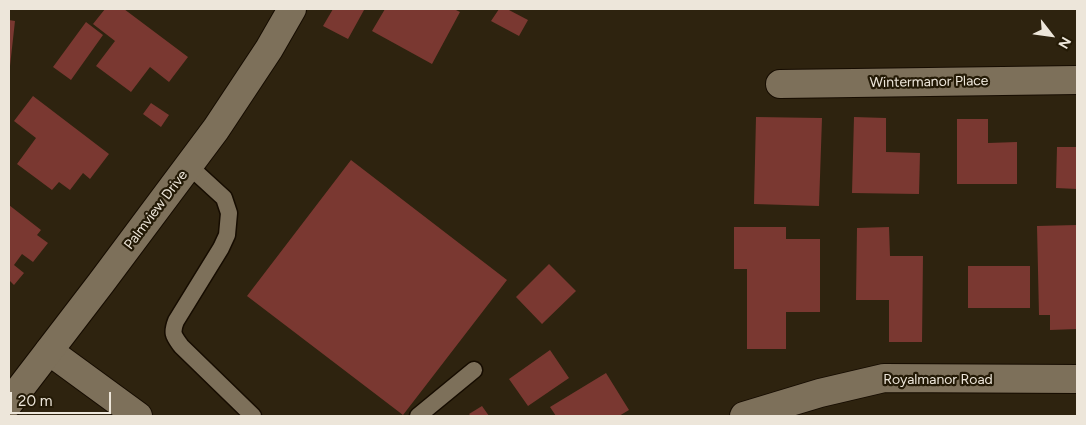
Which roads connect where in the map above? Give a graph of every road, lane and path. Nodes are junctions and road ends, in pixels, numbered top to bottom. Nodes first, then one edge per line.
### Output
1 (292, 9) edge
2 (1077, 80) edge
3 (780, 84) dead end
4 (188, 165) junction
5 (49, 351) junction
6 (474, 370) dead end
7 (1077, 380) edge
8 (9, 403) edge
9 (138, 416) edge
10 (253, 416) edge
11 (418, 416) edge
12 (744, 416) edge

1 - 4 street, Palmview Drive
2 - 3 street, Wintermanor Place
4 - 5 street, Palmview Drive
4 - 10 lane
5 - 8 street, Palmview Drive
5 - 9 street
6 - 11 lane
7 - 12 street, Royalmanor Road

